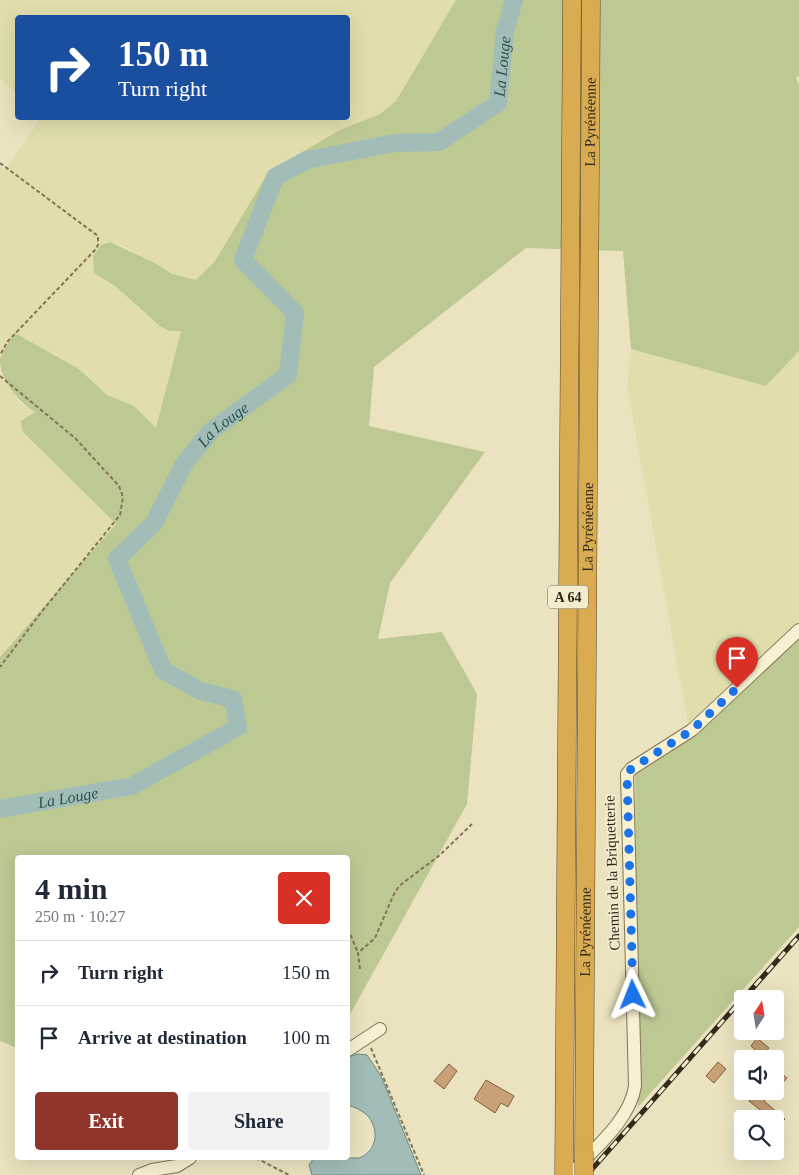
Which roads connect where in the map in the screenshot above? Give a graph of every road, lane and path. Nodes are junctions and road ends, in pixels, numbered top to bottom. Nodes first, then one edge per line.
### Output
1 (572, 0) edge
2 (591, 0) edge
3 (0, 163) edge
4 (0, 355) edge
5 (0, 376) edge
6 (799, 630) edge
7 (0, 666) edge
8 (472, 824) dead end
9 (350, 934) edge
10 (358, 953) junction
11 (360, 969) dead end
12 (380, 1029) dead end
13 (366, 1038) junction
14 (350, 1049) edge
15 (187, 1160) edge
16 (260, 1160) edge
17 (566, 1174) edge
18 (139, 1175) edge
19 (289, 1175) edge
20 (424, 1175) edge
21 (584, 1175) edge

1 - 17 highway, La Pyrénéenne / A 64
2 - 21 highway, La Pyrénéenne / A 64, bridge
3 - 4 path
5 - 7 path
6 - 17 street, Chemin de la Briquetterie
8 - 10 path
9 - 10 path
10 - 11 path
12 - 13 street
13 - 14 street
13 - 20 path
15 - 18 street
16 - 19 path

